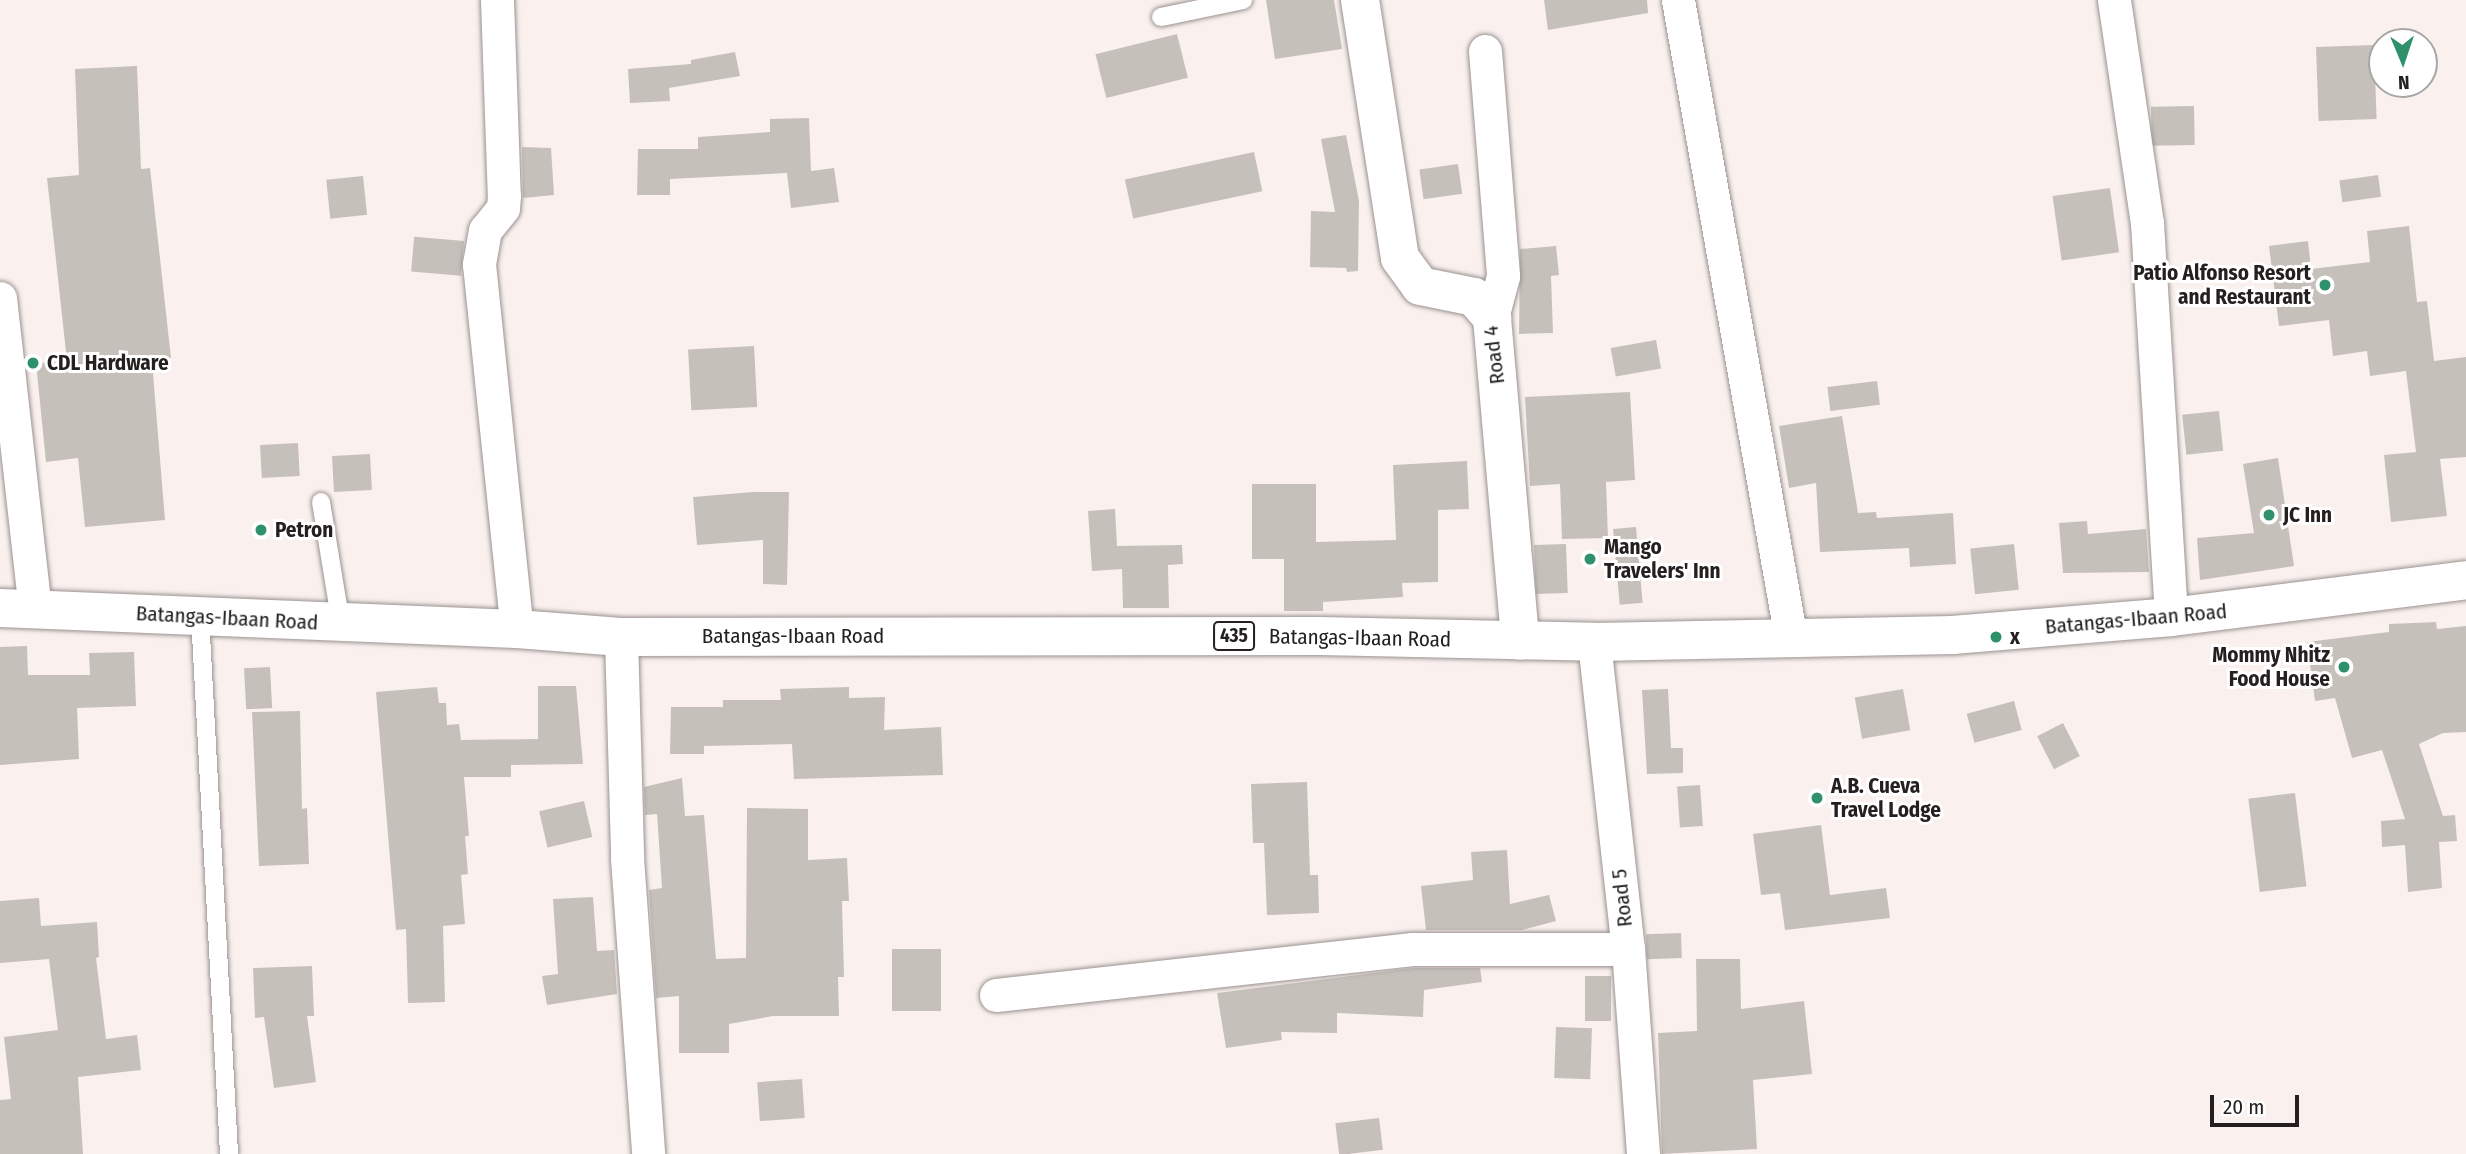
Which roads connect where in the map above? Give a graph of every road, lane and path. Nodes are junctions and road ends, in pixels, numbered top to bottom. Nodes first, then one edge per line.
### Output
1 (497, 0) edge
2 (1243, 0) edge
3 (1360, 0) edge
4 (1678, 0) edge
5 (2114, 0) edge
6 (1161, 18) dead end
7 (1485, 51) dead end
8 (0, 298) edge
9 (1492, 318) junction
10 (321, 502) dead end
11 (2466, 580) edge
12 (17, 609) edge
13 (200, 616) junction
14 (2171, 617) junction
15 (341, 624) junction
16 (517, 629) junction
17 (621, 638) junction
18 (1790, 639) junction
19 (1520, 641) junction
20 (1594, 642) junction
21 (1628, 949) junction
22 (996, 995) dead end
23 (229, 1154) edge
24 (648, 1154) edge
25 (1643, 1154) edge

1 - 16 street
2 - 6 lane
3 - 9 main road, Road 4
4 - 18 street
5 - 14 street
7 - 9 street
8 - 12 street
9 - 19 main road, Road 4
10 - 15 lane
11 - 14 main road, Batangas-Ibaan Road / 435
12 - 13 main road, Batangas-Ibaan Road / 435
13 - 15 main road, Batangas-Ibaan Road / 435
13 - 23 lane
14 - 18 main road, Batangas-Ibaan Road / 435
15 - 16 main road, Batangas-Ibaan Road / 435
16 - 17 main road, Batangas-Ibaan Road / 435
17 - 19 main road, Batangas-Ibaan Road / 435
17 - 24 street
18 - 20 main road, Batangas-Ibaan Road / 435
19 - 20 main road, Batangas-Ibaan Road / 435
20 - 21 street, Road 5
21 - 22 street
21 - 25 street, Road 5

